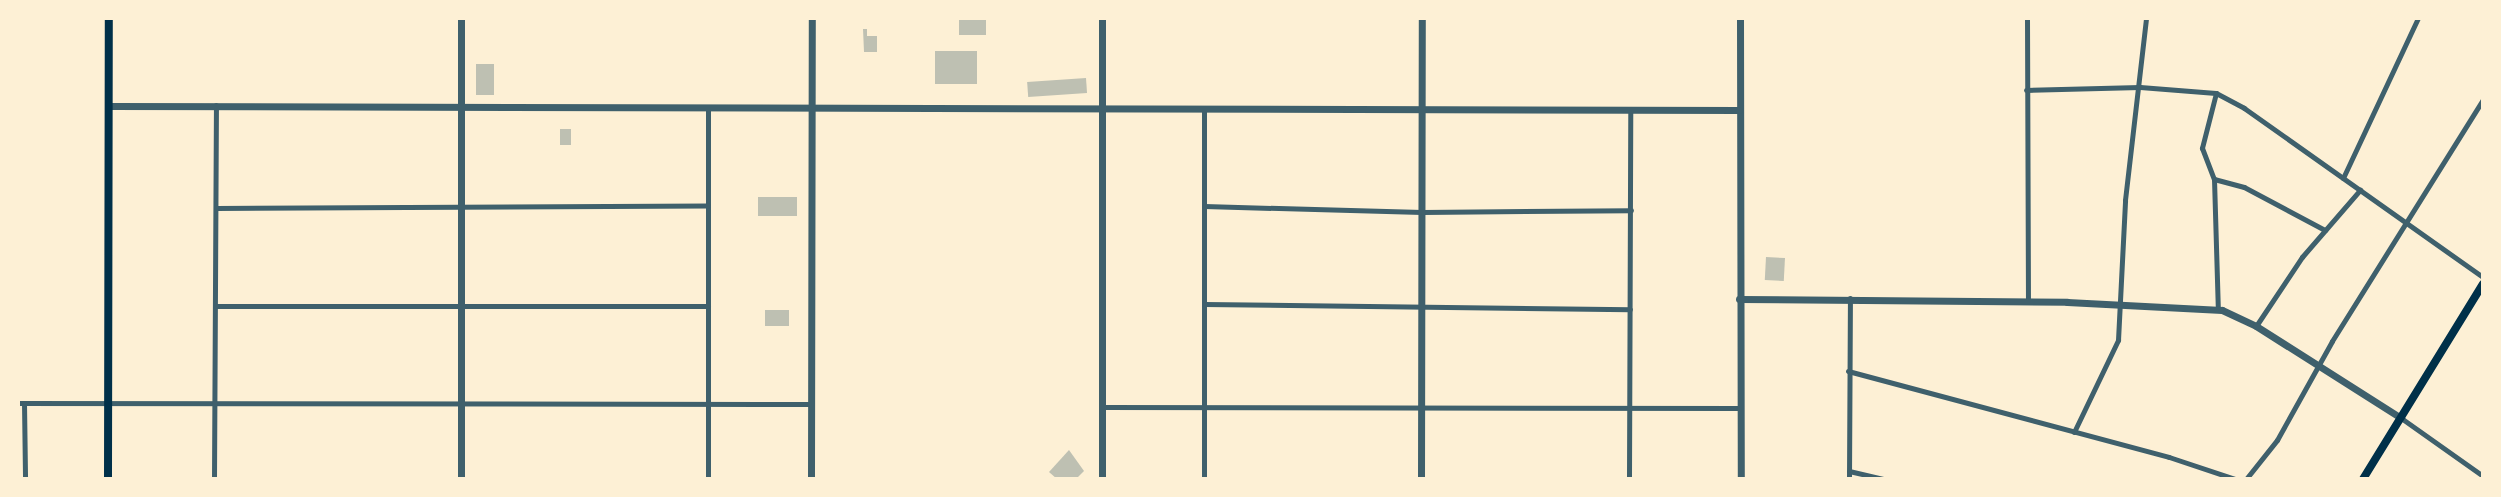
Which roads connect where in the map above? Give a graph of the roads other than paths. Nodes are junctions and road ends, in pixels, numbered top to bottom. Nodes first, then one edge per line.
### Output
1 (109, 18) edge
2 (461, 18) edge
3 (812, 18) edge
4 (1102, 18) edge
5 (1422, 18) edge
6 (1740, 18) edge
7 (2027, 18) edge
8 (2146, 18) edge
9 (2418, 18) edge
10 (2140, 87) junction
11 (2026, 90) junction
12 (2216, 93) junction
13 (2483, 99) edge
14 (216, 105) junction
15 (109, 106) junction
16 (461, 106) junction
17 (708, 107) junction
18 (812, 107) junction
19 (1102, 108) junction
20 (1204, 109) junction
21 (1422, 110) junction
22 (1630, 110) junction
23 (1739, 110) junction
24 (2343, 178) junction
25 (2214, 179) junction
26 (2360, 190) junction
27 (461, 205) junction
28 (708, 205) junction
29 (1204, 206) junction
30 (216, 208) junction
31 (1631, 210) junction
32 (1422, 212) junction
33 (2405, 224) junction
34 (2325, 230) junction
35 (2483, 277) edge
36 (2483, 284) edge
37 (1850, 298) junction
38 (1739, 299) junction
39 (2028, 301) junction
40 (1204, 304) junction
41 (2121, 305) junction
42 (216, 306) junction
43 (461, 306) junction
44 (708, 306) junction
45 (1422, 308) junction
46 (1630, 309) junction
47 (2218, 310) junction
48 (2256, 326) junction
49 (2319, 367) junction
50 (1848, 371) junction
51 (21, 403) edge
52 (108, 404) junction
53 (215, 404) junction
54 (461, 404) junction
55 (708, 404) junction
56 (811, 404) junction
57 (1102, 407) junction
58 (1204, 407) junction
59 (1421, 407) junction
60 (1630, 407) junction
61 (1740, 408) junction
62 (2401, 418) junction
63 (2074, 432) junction
64 (1849, 471) junction
65 (2483, 476) edge
66 (25, 479) edge
67 (108, 479) edge
68 (214, 479) edge
69 (461, 479) edge
70 (708, 479) edge
71 (811, 479) edge
72 (1102, 479) edge
73 (1204, 479) edge
74 (1421, 479) edge
75 (1629, 479) edge
76 (1741, 479) edge
77 (1849, 479) edge
78 (1883, 479) edge
79 (2235, 479) edge
80 (2246, 479) edge
81 (2362, 479) edge

1 - 15 main road
2 - 16 street
3 - 18 street
4 - 19 street
5 - 21 street
6 - 23 street
7 - 11 street
8 - 10 street
9 - 24 street
10 - 11 street
10 - 12 street
10 - 41 street
11 - 39 street
12 - 24 street
12 - 25 street
13 - 33 street
14 - 15 street
14 - 16 street
14 - 30 street
15 - 52 main road
16 - 17 street
16 - 27 street
17 - 18 street
17 - 28 street
18 - 19 street
18 - 56 street
19 - 20 street
19 - 57 street
20 - 21 street
20 - 29 street
21 - 22 street
21 - 32 street
22 - 23 street
22 - 31 street
23 - 38 street
24 - 26 street
25 - 34 street
25 - 47 street
26 - 33 street
26 - 34 street
27 - 28 street
27 - 30 street
27 - 43 street
28 - 44 street
29 - 32 street
29 - 40 street
30 - 42 street
31 - 32 street
31 - 46 street
32 - 45 street
33 - 35 street
33 - 49 street
34 - 48 street
36 - 62 main road
37 - 38 street
37 - 39 street
37 - 50 street
38 - 61 street
39 - 41 street
40 - 45 street
40 - 58 street
41 - 47 street
41 - 63 street
42 - 43 street
42 - 53 street
43 - 44 street
43 - 54 street
44 - 55 street
45 - 46 street
45 - 59 street
46 - 60 street
47 - 48 street
48 - 49 street
49 - 62 street
49 - 80 street
50 - 63 street
50 - 64 street
51 - 52 street
51 - 66 street
52 - 53 street
52 - 67 main road
53 - 54 street
53 - 68 street
54 - 55 street
54 - 69 street
55 - 56 street
55 - 70 street
56 - 71 street
57 - 58 street
57 - 72 street
58 - 59 street
58 - 73 street
59 - 60 street
59 - 74 street
60 - 61 street
60 - 75 street
61 - 76 street
62 - 65 street
62 - 81 main road
63 - 79 street
64 - 77 street
64 - 78 street

